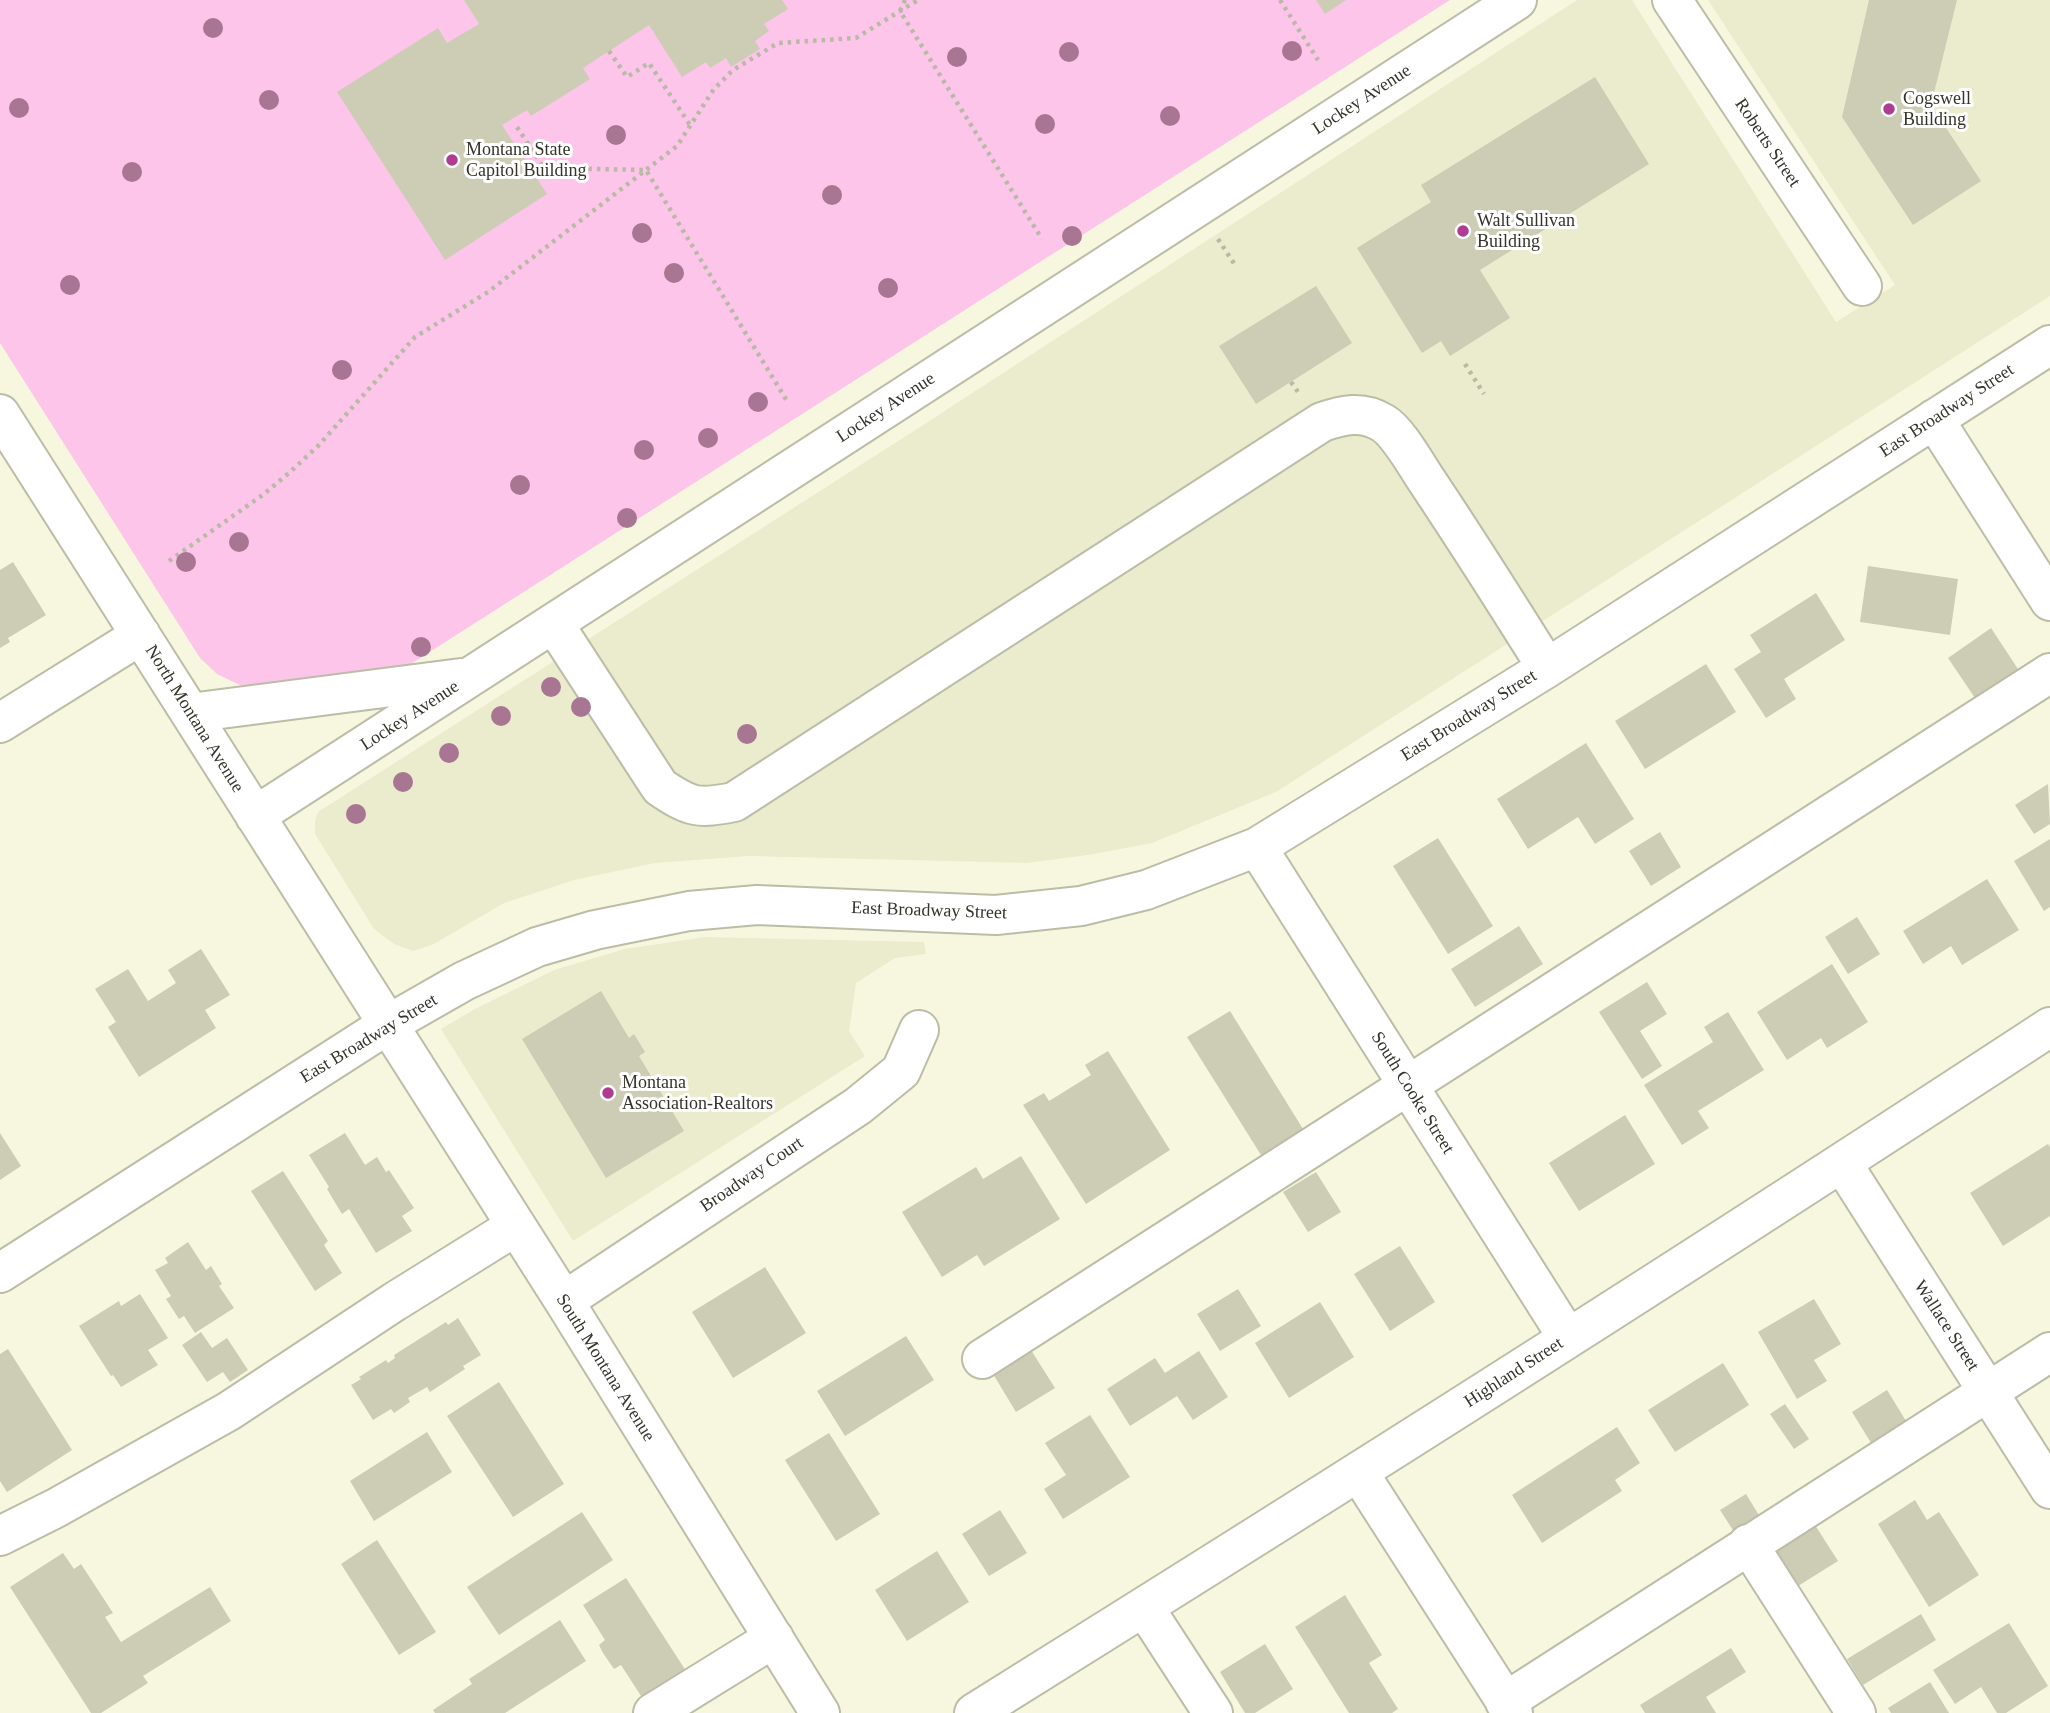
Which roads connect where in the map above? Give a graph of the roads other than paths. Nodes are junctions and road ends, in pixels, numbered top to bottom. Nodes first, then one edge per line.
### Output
1 (1517, 0) edge
2 (1672, 0) edge
3 (1862, 286) dead end
4 (2050, 345) edge
5 (1934, 419) junction
6 (6, 437) edge
7 (2050, 600) edge
8 (554, 624) junction
9 (141, 635) junction
10 (1547, 668) junction
11 (2050, 673) edge
12 (471, 677) junction
13 (190, 713) junction
14 (0, 723) edge
15 (255, 816) junction
16 (1257, 848) junction
17 (387, 1025) junction
18 (2050, 1027) edge
19 (919, 1030) dead end
20 (1407, 1085) junction
21 (1842, 1163) junction
22 (516, 1226) junction
23 (0, 1273) edge
24 (564, 1301) junction
25 (1568, 1338) junction
26 (2050, 1352) edge
27 (982, 1359) dead end
28 (1988, 1392) junction
29 (1359, 1473) junction
30 (2050, 1489) edge
31 (0, 1536) edge
32 (1748, 1544) junction
33 (1144, 1607) junction
34 (774, 1638) junction
35 (1509, 1707) edge
36 (653, 1713) edge
37 (820, 1713) edge
38 (974, 1713) edge
39 (1213, 1713) edge
40 (1856, 1713) edge

1 - 8 street, Lockey Avenue
2 - 3 street, Roberts Street
4 - 5 street, East Broadway Street
5 - 7 street
5 - 10 street, East Broadway Street
6 - 9 street, North Montana Avenue
8 - 10 street
8 - 12 street, Lockey Avenue
9 - 13 street, North Montana Avenue
9 - 14 street
10 - 16 street, East Broadway Street
11 - 20 street
12 - 13 street
12 - 15 street, Lockey Avenue
13 - 15 street, North Montana Avenue
15 - 17 street, North Montana Avenue
16 - 17 street, East Broadway Street
16 - 20 street, South Cooke Street
17 - 22 street, South Montana Avenue
17 - 23 street, East Broadway Street
18 - 21 street, Highland Street
19 - 24 street, Broadway Court
20 - 25 street, South Cooke Street
20 - 27 street
21 - 25 street, Highland Street
21 - 28 street, Wallace Street
22 - 24 street, South Montana Avenue
22 - 31 street
24 - 34 street, South Montana Avenue
25 - 29 street, Highland Street
26 - 28 street
28 - 30 street, Wallace Street
28 - 32 street
29 - 33 street, Highland Street
29 - 35 street
32 - 35 street
32 - 40 street
33 - 38 street, Highland Street
33 - 39 street
34 - 36 street
34 - 37 street, South Montana Avenue

